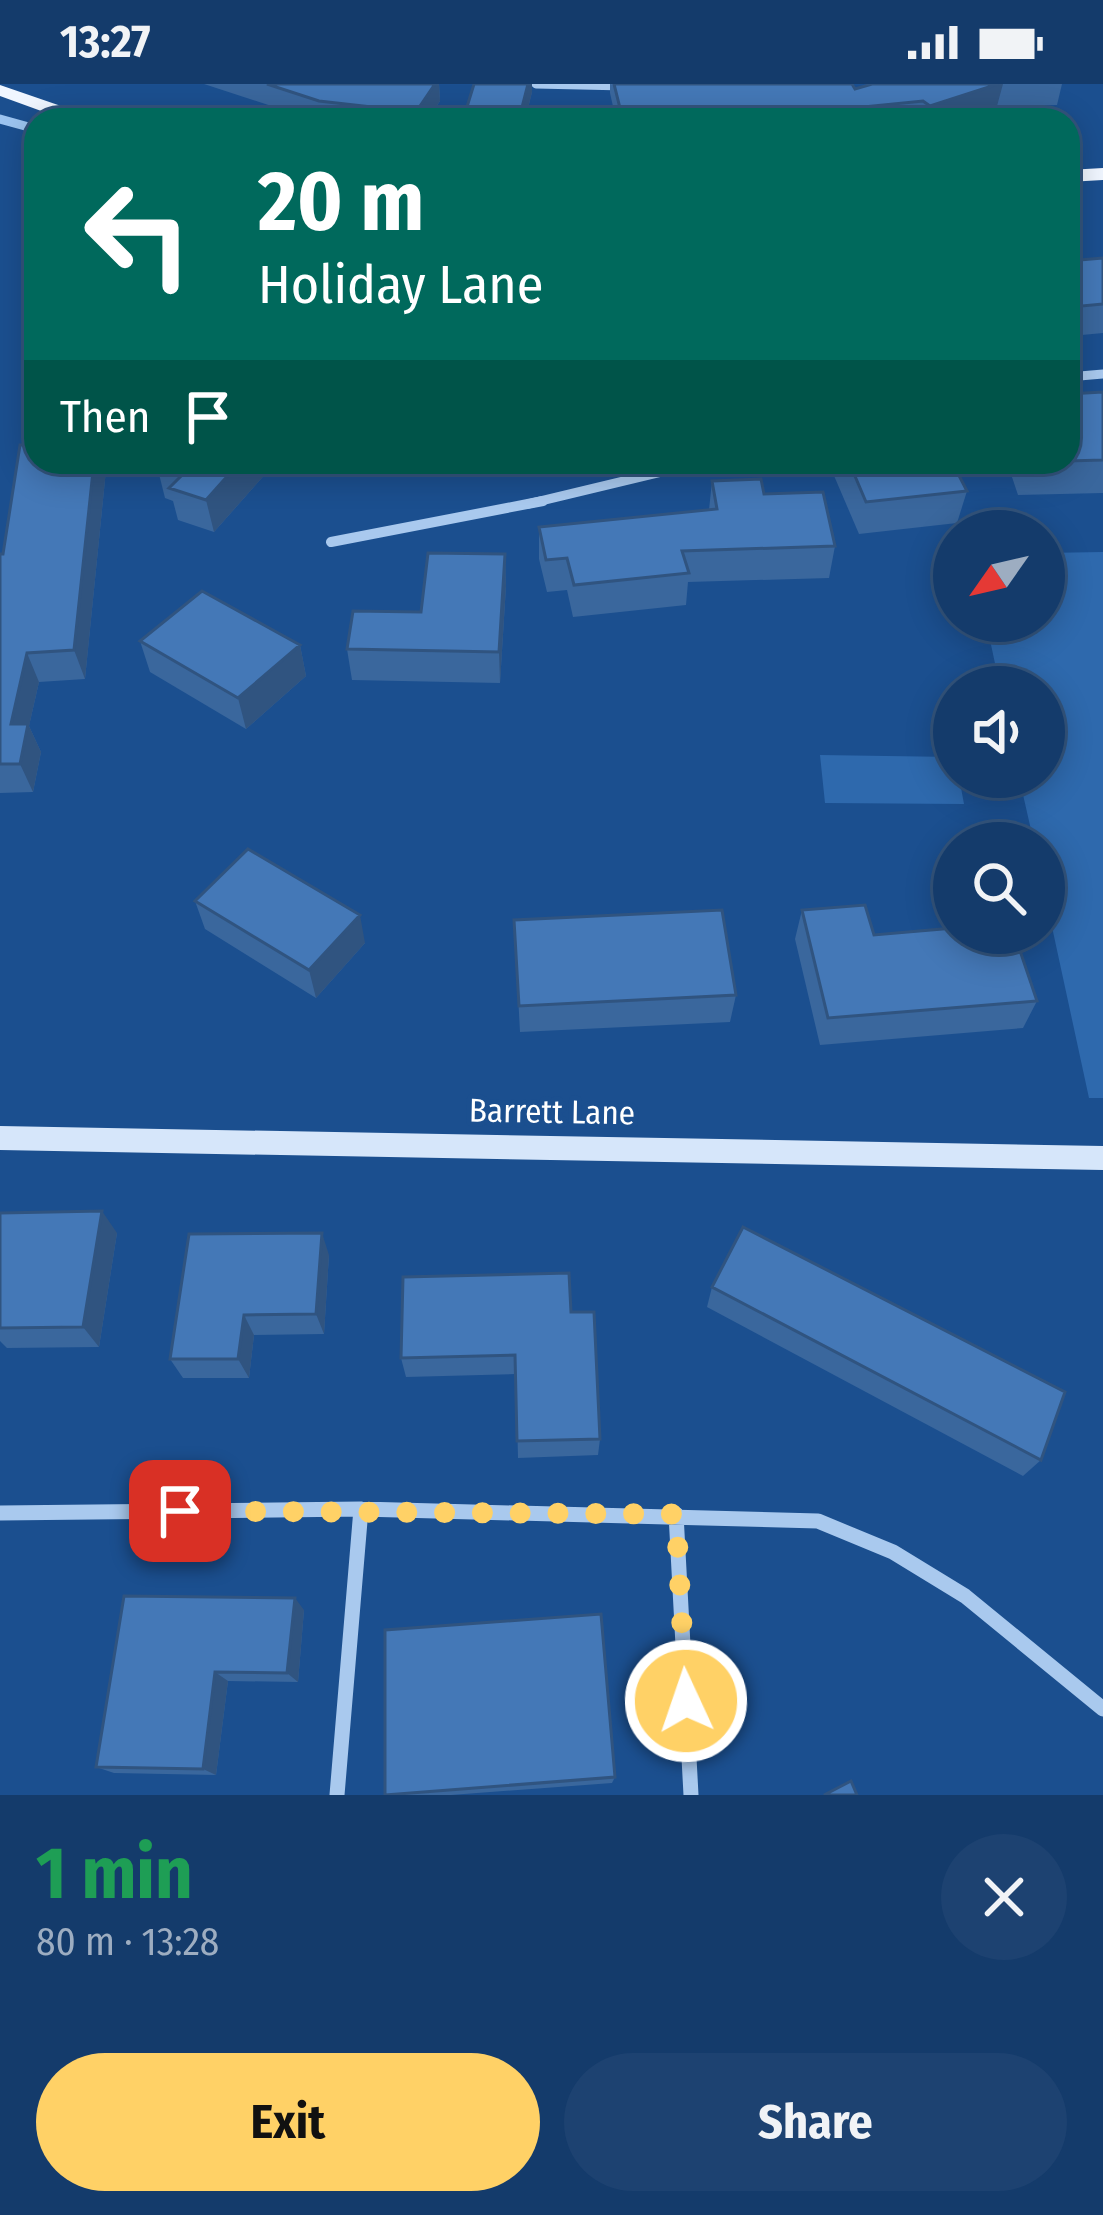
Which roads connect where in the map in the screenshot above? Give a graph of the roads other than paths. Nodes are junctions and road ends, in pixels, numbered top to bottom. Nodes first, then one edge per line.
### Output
1 (536, 84) edge
2 (638, 86) edge
3 (0, 89) edge
4 (51, 108) edge
5 (660, 474) edge
6 (331, 542) dead end
7 (0, 1138) edge
8 (1103, 1158) edge
9 (361, 1509) junction
10 (0, 1513) edge
11 (676, 1514) junction
12 (1103, 1709) edge
13 (338, 1795) edge
14 (691, 1795) edge

1 - 2 street
3 - 4 main road
5 - 6 street
7 - 8 street, Barrett Lane
9 - 10 street
9 - 11 street
9 - 13 street
11 - 12 street
11 - 14 street

